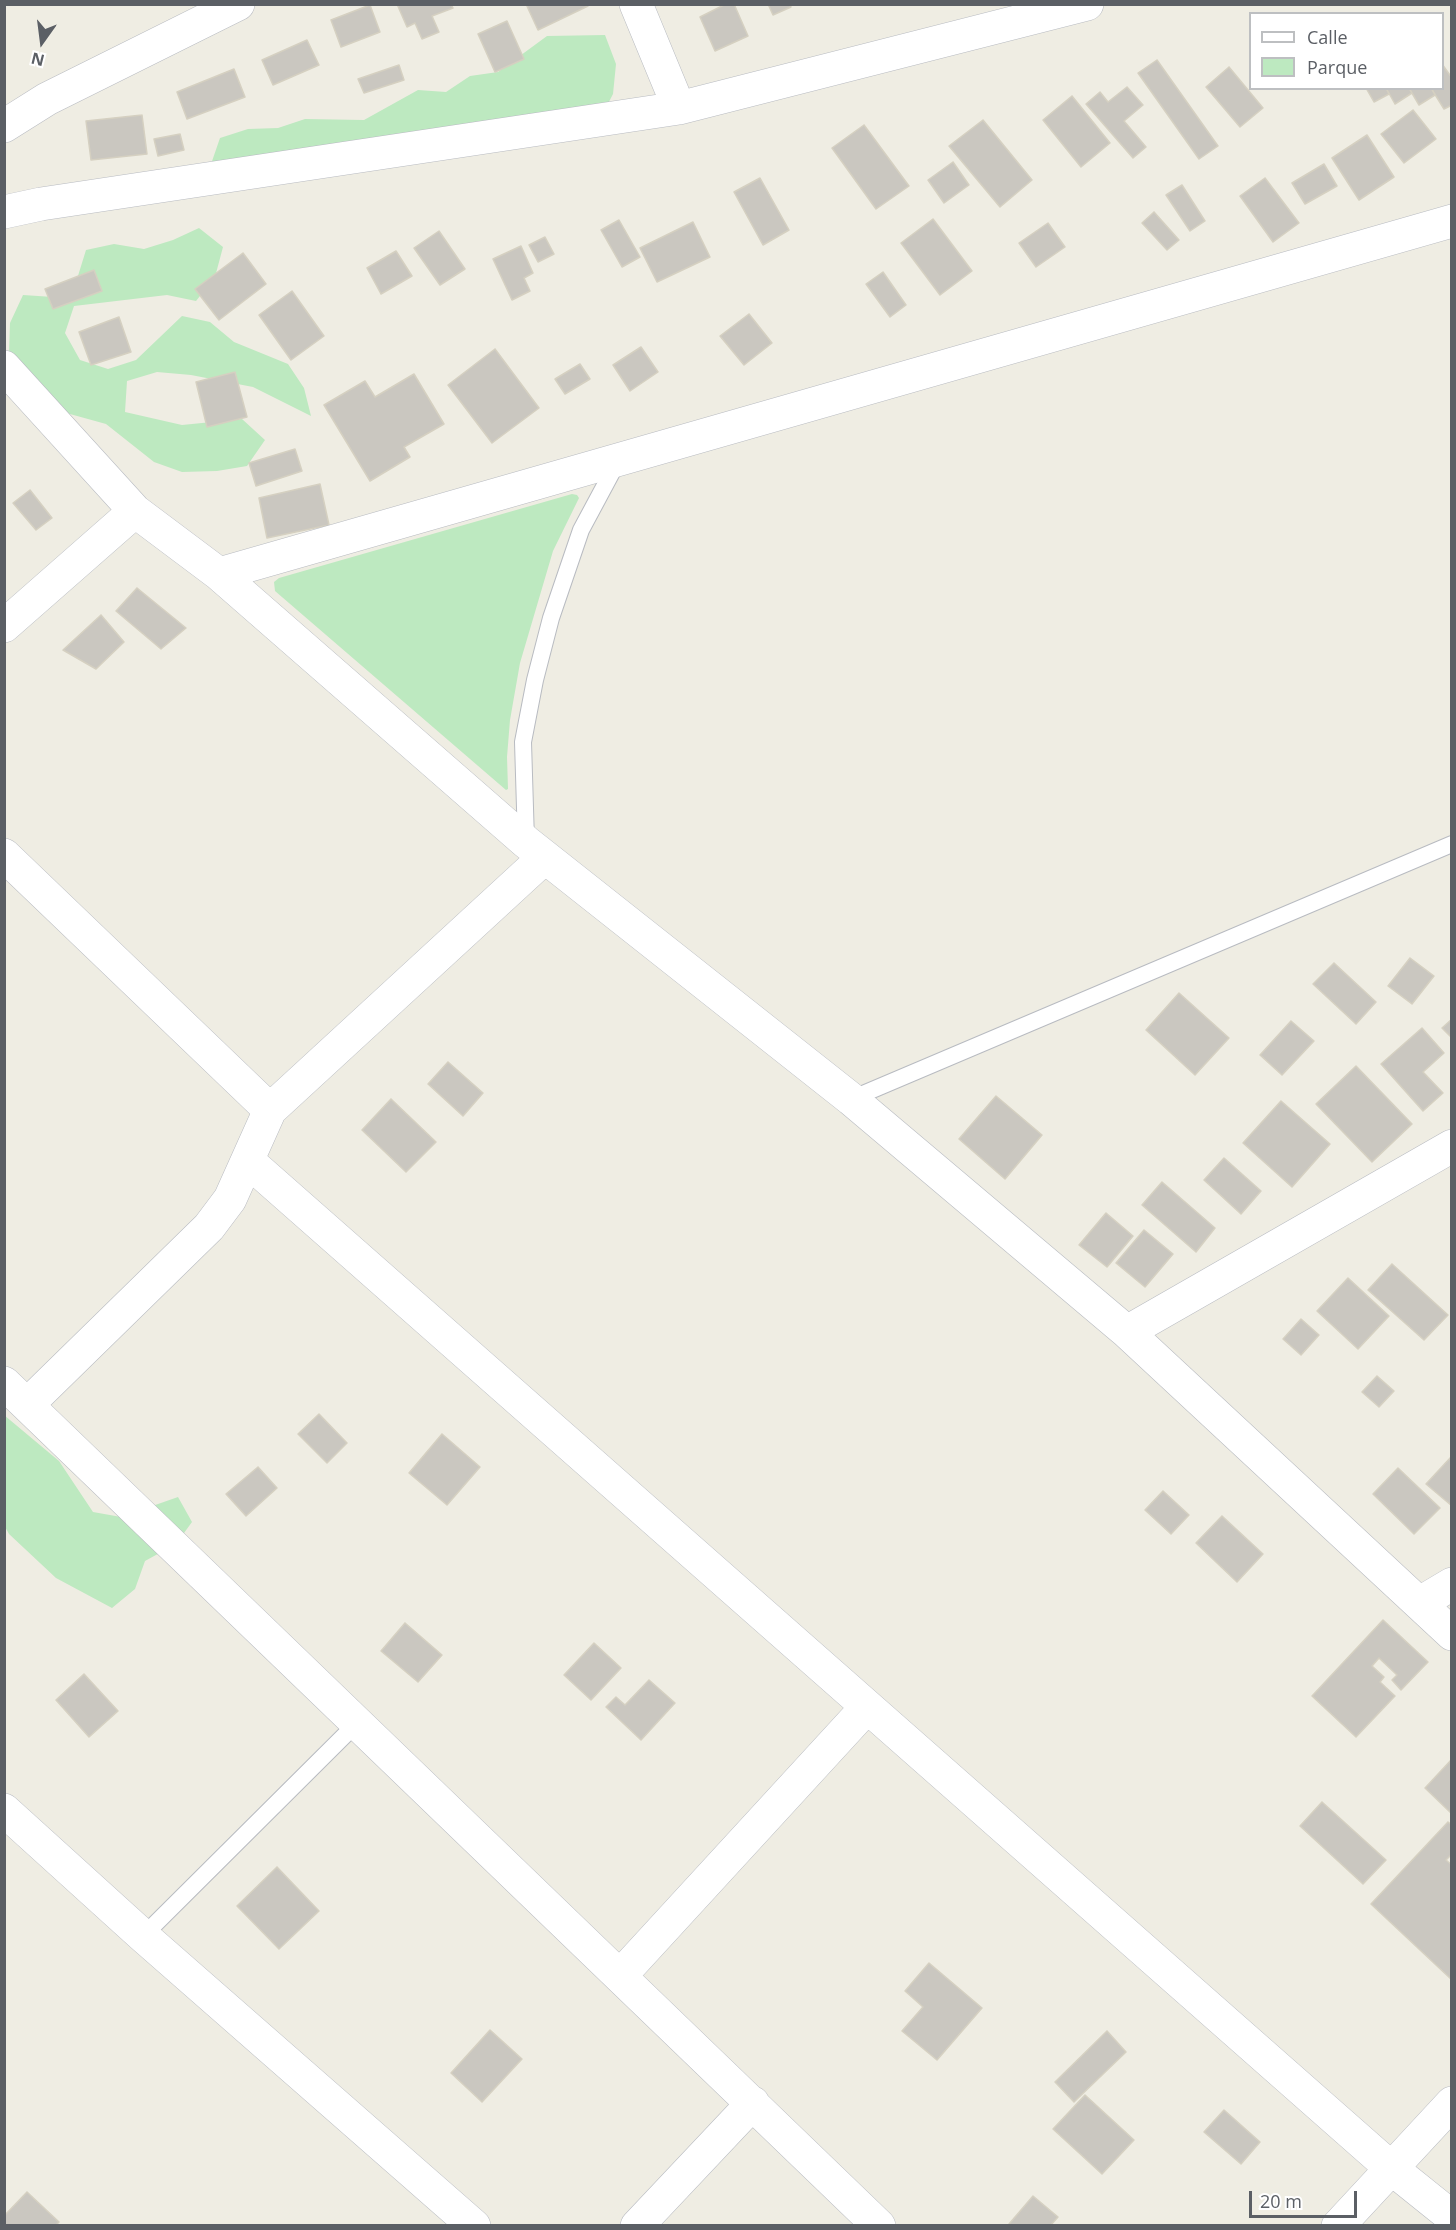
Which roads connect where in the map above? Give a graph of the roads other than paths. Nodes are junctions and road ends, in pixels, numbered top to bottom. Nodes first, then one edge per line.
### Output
1 (238, 4) edge
2 (636, 4) edge
3 (1087, 4) edge
4 (678, 108) junction
5 (4, 126) edge
6 (4, 212) edge
7 (1452, 221) edge
8 (4, 367) edge
9 (618, 460) junction
10 (135, 512) junction
11 (219, 574) junction
12 (4, 626) edge
13 (1452, 844) edge
14 (536, 850) junction
15 (4, 855) edge
16 (851, 1100) junction
17 (270, 1110) junction
18 (1452, 1146) edge
19 (248, 1161) junction
20 (1127, 1332) junction
21 (16, 1394) edge
22 (1452, 1584) edge
23 (1420, 1603) junction
24 (1452, 1634) edge
25 (867, 1707) junction
26 (357, 1723) junction
27 (4, 1810) edge
28 (143, 1936) junction
29 (620, 1976) junction
30 (753, 2103) junction
31 (1452, 2103) edge
32 (1391, 2168) junction
33 (1452, 2217) edge
34 (474, 2226) edge
35 (637, 2226) edge
36 (879, 2226) edge
37 (1338, 2226) edge

1 - 5 street
2 - 4 street
3 - 4 street
4 - 6 street
7 - 9 street
8 - 10 street
9 - 11 street
9 - 14 lane
10 - 11 street
10 - 12 street
11 - 14 street
13 - 16 lane
14 - 16 street
14 - 17 street
15 - 17 street
16 - 20 street
17 - 19 street
18 - 20 street
19 - 21 street
19 - 25 street
20 - 23 street
21 - 26 street
22 - 23 street
23 - 24 street
25 - 29 street
25 - 32 street
26 - 28 lane
26 - 29 street
27 - 28 street
28 - 34 street
29 - 30 street
30 - 35 street
30 - 36 street
31 - 32 street
32 - 33 street
32 - 37 street

